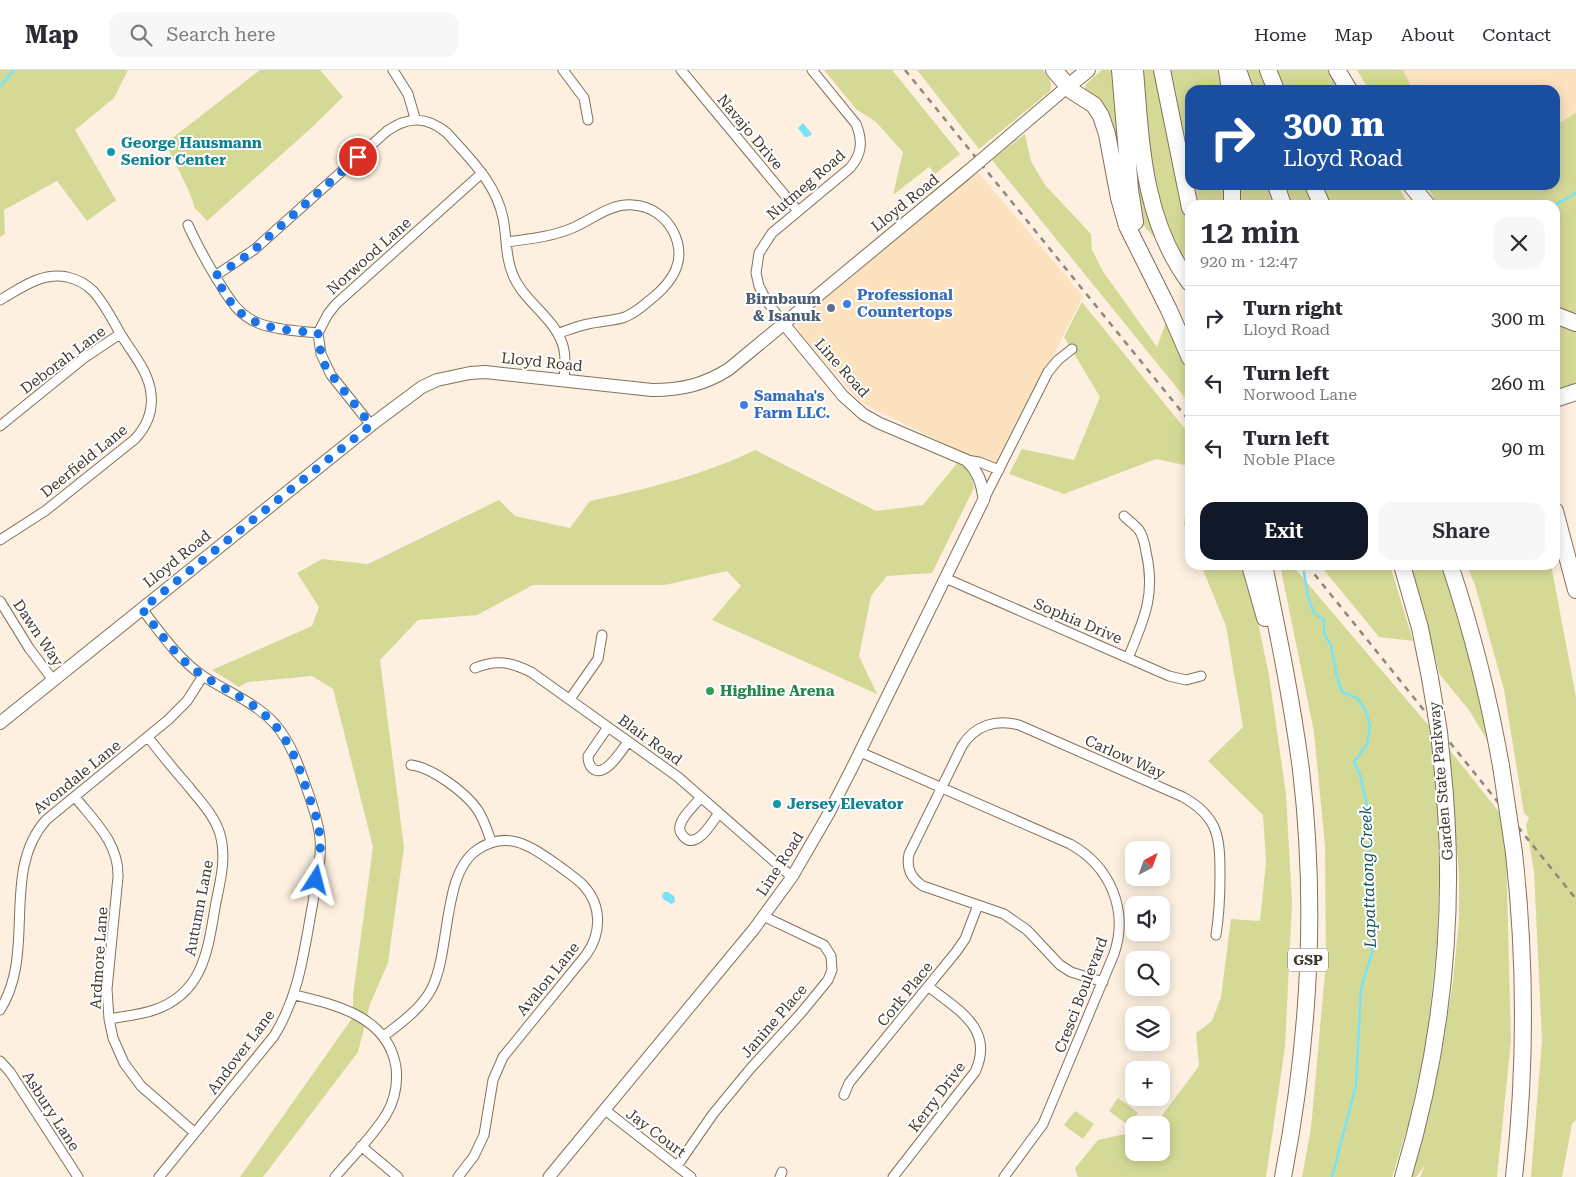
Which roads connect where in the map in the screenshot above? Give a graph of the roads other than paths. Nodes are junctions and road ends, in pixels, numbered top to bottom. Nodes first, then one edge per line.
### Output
1 (393, 70) edge
2 (563, 70) edge
3 (681, 70) edge
4 (812, 70) edge
5 (1054, 70) edge
6 (1088, 70) edge
7 (1120, 70) edge
8 (1135, 70) edge
9 (1162, 70) edge
10 (1227, 70) edge
11 (1238, 70) edge
12 (1268, 70) edge
13 (1337, 70) edge
14 (1229, 85) edge
15 (1243, 85) edge
16 (1274, 85) edge
17 (1346, 85) edge
18 (1067, 87) junction
19 (415, 118) junction
20 (588, 120) dead end
21 (482, 173) junction
22 (1185, 183) edge
23 (1415, 190) edge
24 (1423, 200) edge
25 (798, 211) junction
26 (188, 225) dead end
27 (507, 242) junction
28 (1149, 269) junction
29 (215, 276) junction
30 (1185, 276) edge
31 (0, 300) edge
32 (1560, 317) edge
33 (1576, 322) edge
34 (784, 324) junction
35 (318, 333) junction
36 (120, 334) junction
37 (559, 334) junction
38 (1185, 347) edge
39 (1072, 348) dead end
40 (564, 380) junction
41 (1576, 392) edge
42 (1560, 397) edge
43 (1576, 402) edge
44 (1560, 407) edge
45 (371, 425) junction
46 (0, 426) edge
47 (966, 460) junction
48 (999, 470) junction
49 (984, 499) junction
50 (1124, 516) dead end
51 (1560, 530) edge
52 (0, 540) edge
53 (1251, 570) edge
54 (1265, 570) edge
55 (1403, 570) edge
56 (1452, 570) edge
57 (945, 578) junction
58 (1576, 590) edge
59 (0, 601) edge
60 (142, 609) junction
61 (602, 635) dead end
62 (1128, 658) junction
63 (475, 668) dead end
64 (202, 676) junction
65 (1201, 676) dead end
66 (53, 680) junction
67 (570, 699) junction
68 (1291, 702) junction
69 (0, 723) edge
70 (608, 727) junction
71 (148, 737) junction
72 (628, 742) junction
73 (860, 752) junction
74 (411, 765) dead end
75 (942, 787) junction
76 (75, 797) junction
77 (701, 797) junction
78 (719, 813) junction
79 (491, 841) junction
80 (792, 877) junction
81 (978, 905) junction
82 (763, 916) junction
83 (1216, 935) dead end
84 (1103, 982) junction
85 (929, 987) junction
86 (294, 995) junction
87 (0, 1010) edge
88 (109, 1019) junction
89 (384, 1036) junction
90 (0, 1061) edge
91 (844, 1095) dead end
92 (605, 1110) junction
93 (195, 1133) junction
94 (361, 1146) junction
95 (677, 1166) junction
96 (78, 1177) edge
97 (158, 1177) edge
98 (335, 1177) edge
99 (398, 1177) edge
100 (458, 1177) edge
101 (549, 1177) edge
102 (691, 1177) edge
103 (893, 1177) edge
104 (1004, 1177) edge
105 (1284, 1177) edge
106 (1403, 1177) edge
107 (1514, 1177) edge

1 - 19 street
2 - 20 street
3 - 25 street, Navajo Drive
4 - 25 street, Nutmeg Road
5 - 18 highway
6 - 18 main road, Lloyd Road
7 - 28 highway
8 - 30 highway
9 - 22 highway
10 - 14 highway
11 - 15 highway
12 - 16 highway
13 - 17 highway
18 - 28 highway
18 - 34 main road, Lloyd Road, bridge
19 - 21 street
19 - 29 street
21 - 27 street
21 - 35 street, Norwood Lane
23 - 24 highway
25 - 34 street, Nutmeg Road
26 - 29 street
27 - 37 street
27 - 37 street
28 - 38 highway
29 - 35 street
31 - 36 street, Deerfield Lane
32 - 33 highway
34 - 40 main road, Lloyd Road
34 - 47 street, Line Road
35 - 45 street
36 - 46 street, Deborah Lane
36 - 52 street, Deerfield Lane
37 - 40 street
39 - 48 street, Line Road
40 - 45 main road, Lloyd Road
41 - 42 highway
43 - 44 highway
45 - 60 main road, Lloyd Road
47 - 48 street, Line Road
47 - 49 street
48 - 49 street, Line Road
49 - 57 street, Line Road
50 - 62 street
51 - 58 highway
53 - 68 highway
54 - 68 highway, GSP
55 - 106 highway, Garden State Parkway, bridge
56 - 107 highway, bridge
57 - 62 street, Sophia Drive
57 - 73 street, Line Road
59 - 66 street, Dawn Way
60 - 64 street, Andover Lane
60 - 66 main road, Lloyd Road
61 - 67 street
62 - 65 street, Sophia Drive
63 - 67 street, Blair Road
64 - 71 street, Avondale Lane
64 - 86 street, Andover Lane
66 - 69 main road, Lloyd Road
67 - 70 street, Blair Road
68 - 105 highway, GSP
70 - 72 street, Blair Road
70 - 72 street
71 - 76 street, Avondale Lane
71 - 88 street, Autumn Lane
72 - 77 street, Blair Road
73 - 75 street, Cresci Boulevard
73 - 80 street, Line Road
74 - 79 street
75 - 81 street, Carlow Way
75 - 83 street, Carlow Way
75 - 84 street, Cresci Boulevard
76 - 87 street, Avondale Lane
76 - 88 street, Ardmore Lane
77 - 78 street, Blair Road
77 - 78 street
78 - 80 street, Blair Road
79 - 89 street
79 - 100 street, Avalon Lane
80 - 82 street, Line Road
81 - 84 street, Carlow Way
81 - 85 street, Cork Place
82 - 92 street, Line Road
82 - 95 street, Janine Place
84 - 104 street, Cresci Boulevard
85 - 91 street, Cork Place
85 - 103 street, Kerry Drive
86 - 89 street
86 - 93 street, Andover Lane
88 - 93 street, Ardmore Lane
89 - 94 street
90 - 96 street, Asbury Lane
92 - 95 street, Jay Court
92 - 101 street, Line Road
93 - 97 street, Andover Lane
94 - 98 street
94 - 99 street
95 - 102 street, Jay Court

